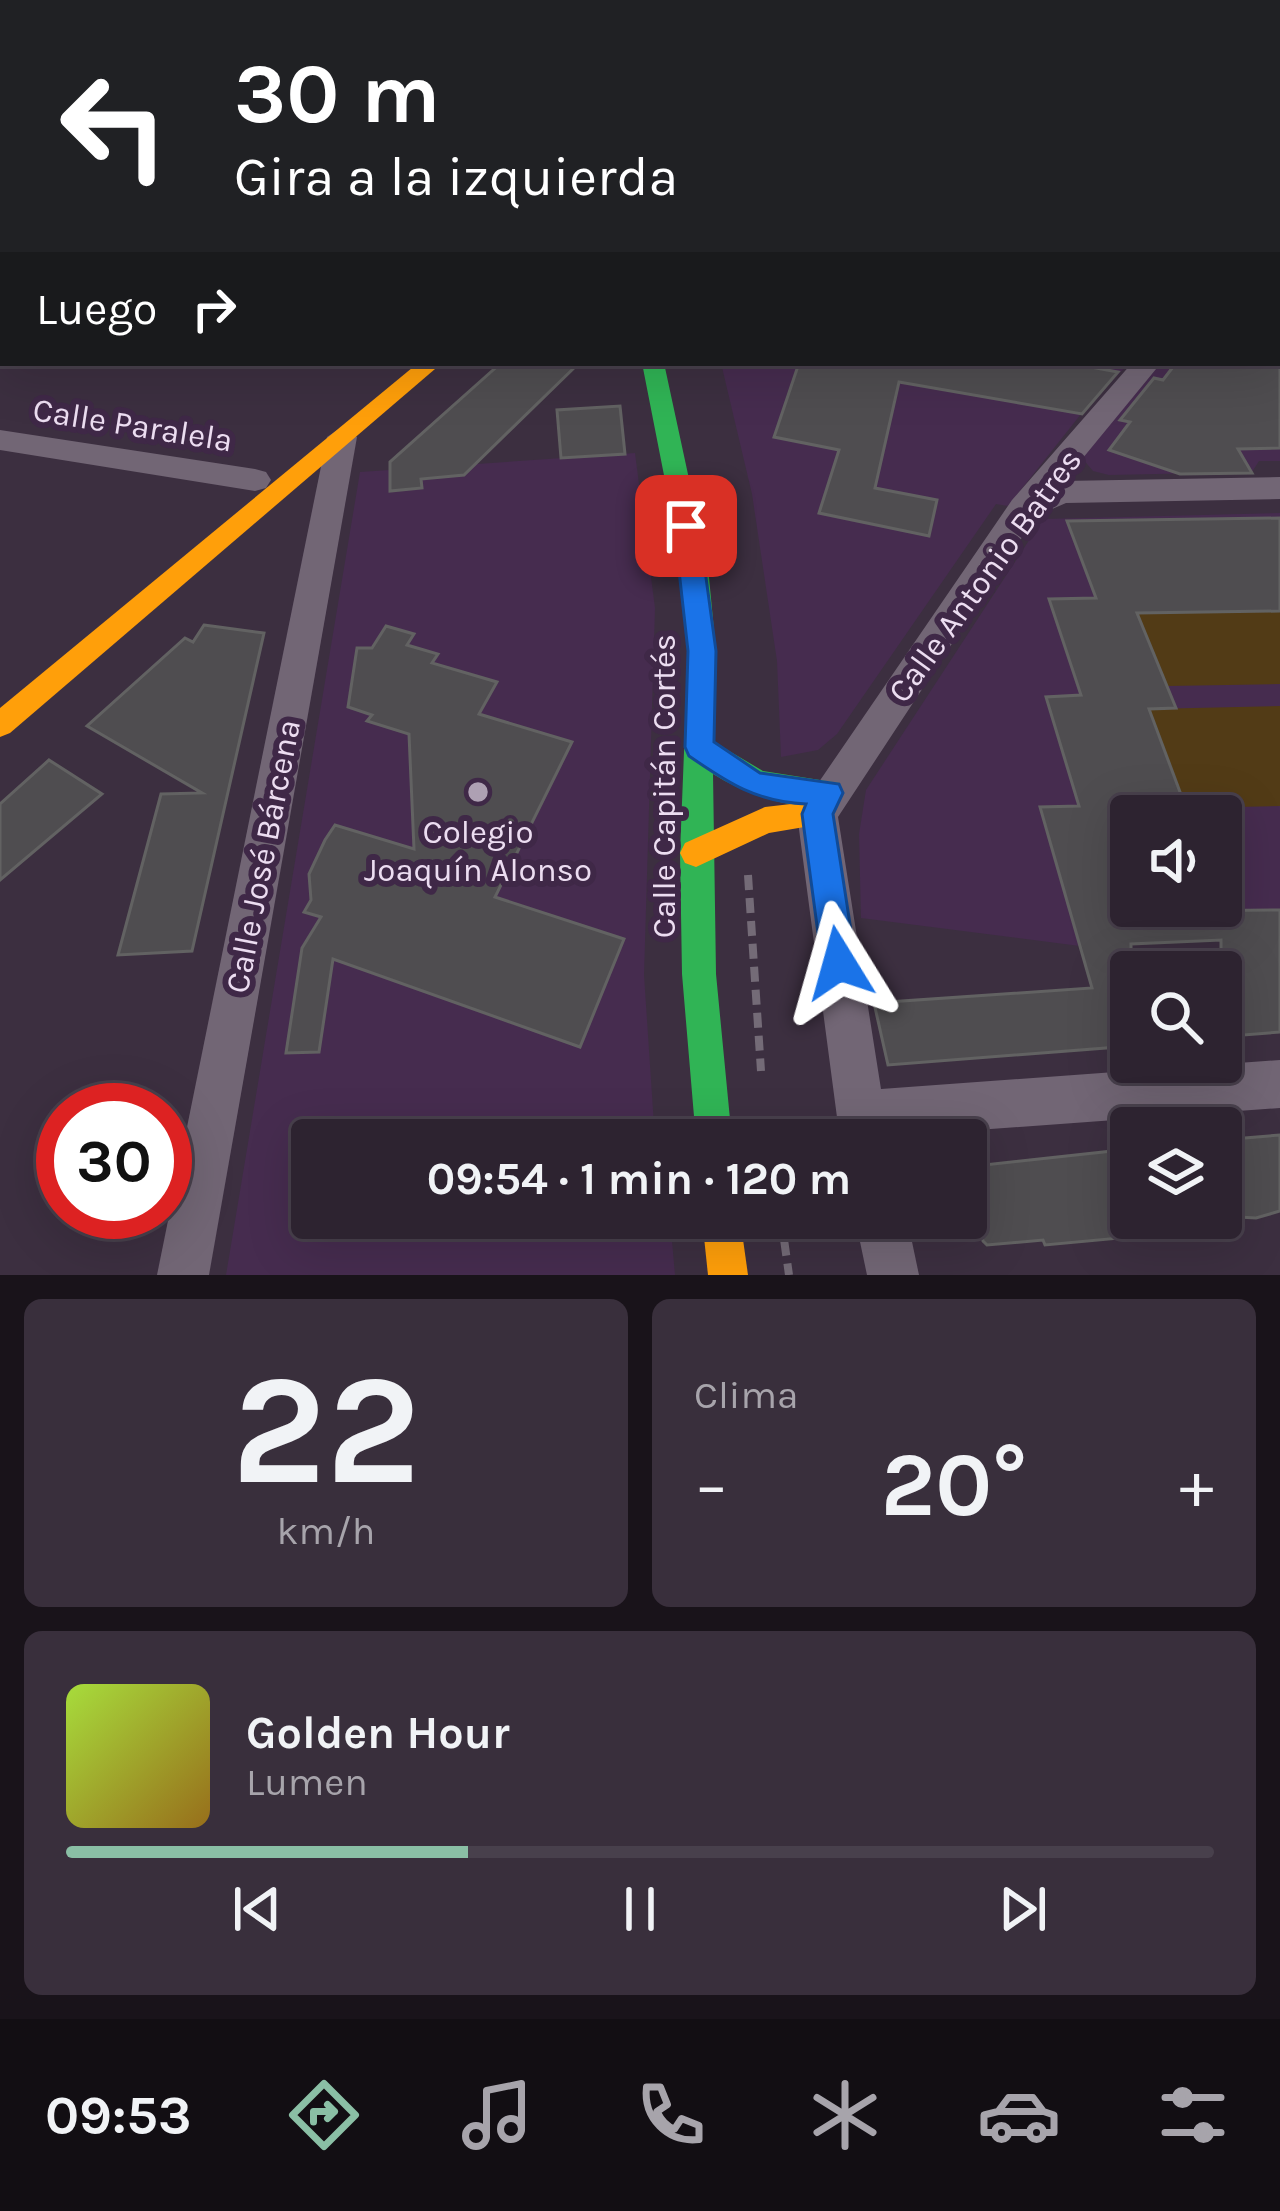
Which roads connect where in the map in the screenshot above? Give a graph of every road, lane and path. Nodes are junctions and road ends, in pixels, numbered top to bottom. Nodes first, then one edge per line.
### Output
1 (389, 366) edge
2 (427, 366) edge
3 (654, 366) edge
4 (1145, 366) edge
5 (342, 437) junction
6 (0, 440) edge
7 (255, 480) junction
8 (1280, 488) edge
9 (1024, 508) junction
10 (0, 689) edge
11 (0, 724) edge
12 (699, 747) junction
13 (823, 803) junction
14 (696, 853) junction
15 (1280, 1084) edge
16 (712, 1119) edge
17 (862, 1119) edge
18 (948, 1119) edge
19 (724, 1239) edge
20 (784, 1239) edge
21 (885, 1239) edge
22 (183, 1275) edge
23 (728, 1275) edge
24 (789, 1275) edge
25 (893, 1275) edge

1 - 7 main road
2 - 5 main road
3 - 12 main road, Calle Capitán Cortés
4 - 9 street, Calle Antonio Batres
5 - 11 main road
5 - 22 street, Calle José Bárcena
6 - 7 street, Calle Paralela
7 - 10 main road
8 - 9 street
9 - 13 street, Calle Antonio Batres
12 - 13 main road
12 - 14 main road, Calle Capitán Cortés
13 - 14 main road
13 - 17 street
14 - 16 main road, Calle Capitán Cortés
15 - 18 street
19 - 23 main road
20 - 24 path
21 - 25 street

